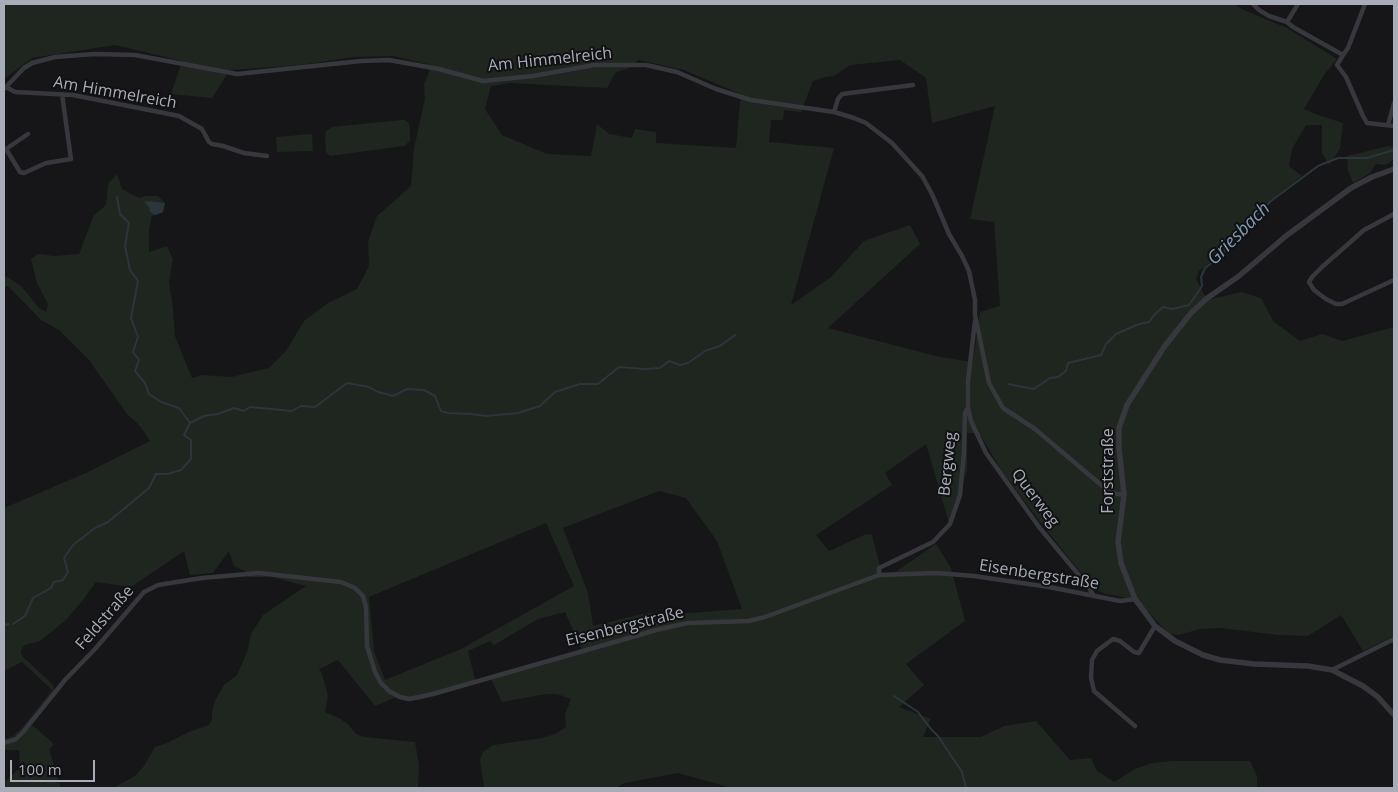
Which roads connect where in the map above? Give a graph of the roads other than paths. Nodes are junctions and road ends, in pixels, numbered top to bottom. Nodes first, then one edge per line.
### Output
1 (1254, 4) edge
2 (1298, 4) edge
3 (1365, 4) edge
4 (1287, 22) junction
5 (1342, 55) junction
6 (913, 85) dead end
7 (5, 88) edge
8 (62, 94) junction
9 (1394, 103) edge
10 (834, 112) junction
11 (1388, 125) junction
12 (1394, 126) edge
13 (28, 134) dead end
14 (267, 156) dead end
15 (1394, 169) edge
16 (1394, 214) edge
17 (1394, 280) edge
18 (975, 315) junction
19 (968, 408) junction
20 (1124, 495) junction
21 (259, 573) joint
22 (879, 575) junction
23 (1094, 596) junction
24 (1135, 599) junction
25 (1155, 626) junction
26 (1394, 639) edge
27 (1332, 670) junction
28 (1394, 715) edge
29 (1135, 726) dead end
30 (4, 744) edge

1 - 4 street
2 - 4 street
3 - 5 street
4 - 5 street
5 - 11 street
6 - 10 street
7 - 8 street, Am Himmelreich
7 - 10 street, Am Himmelreich
8 - 13 street
8 - 14 street, Am Himmelreich
9 - 11 street
10 - 18 street, Am Himmelreich
11 - 12 street
15 - 20 street, Forststraße
16 - 17 street
18 - 19 street, Bergweg
18 - 20 street, Am Himmelreich
19 - 22 street, Bergweg
19 - 23 street, Querweg
20 - 24 street, Forststraße
21 - 22 street, Eisenbergstraße
21 - 30 street, Feldstraße
22 - 23 street, Eisenbergstraße
23 - 24 street, Eisenbergstraße
24 - 25 street, Forststraße
25 - 27 street, Forststraße
25 - 29 street
26 - 27 street
27 - 28 street, Forststraße

